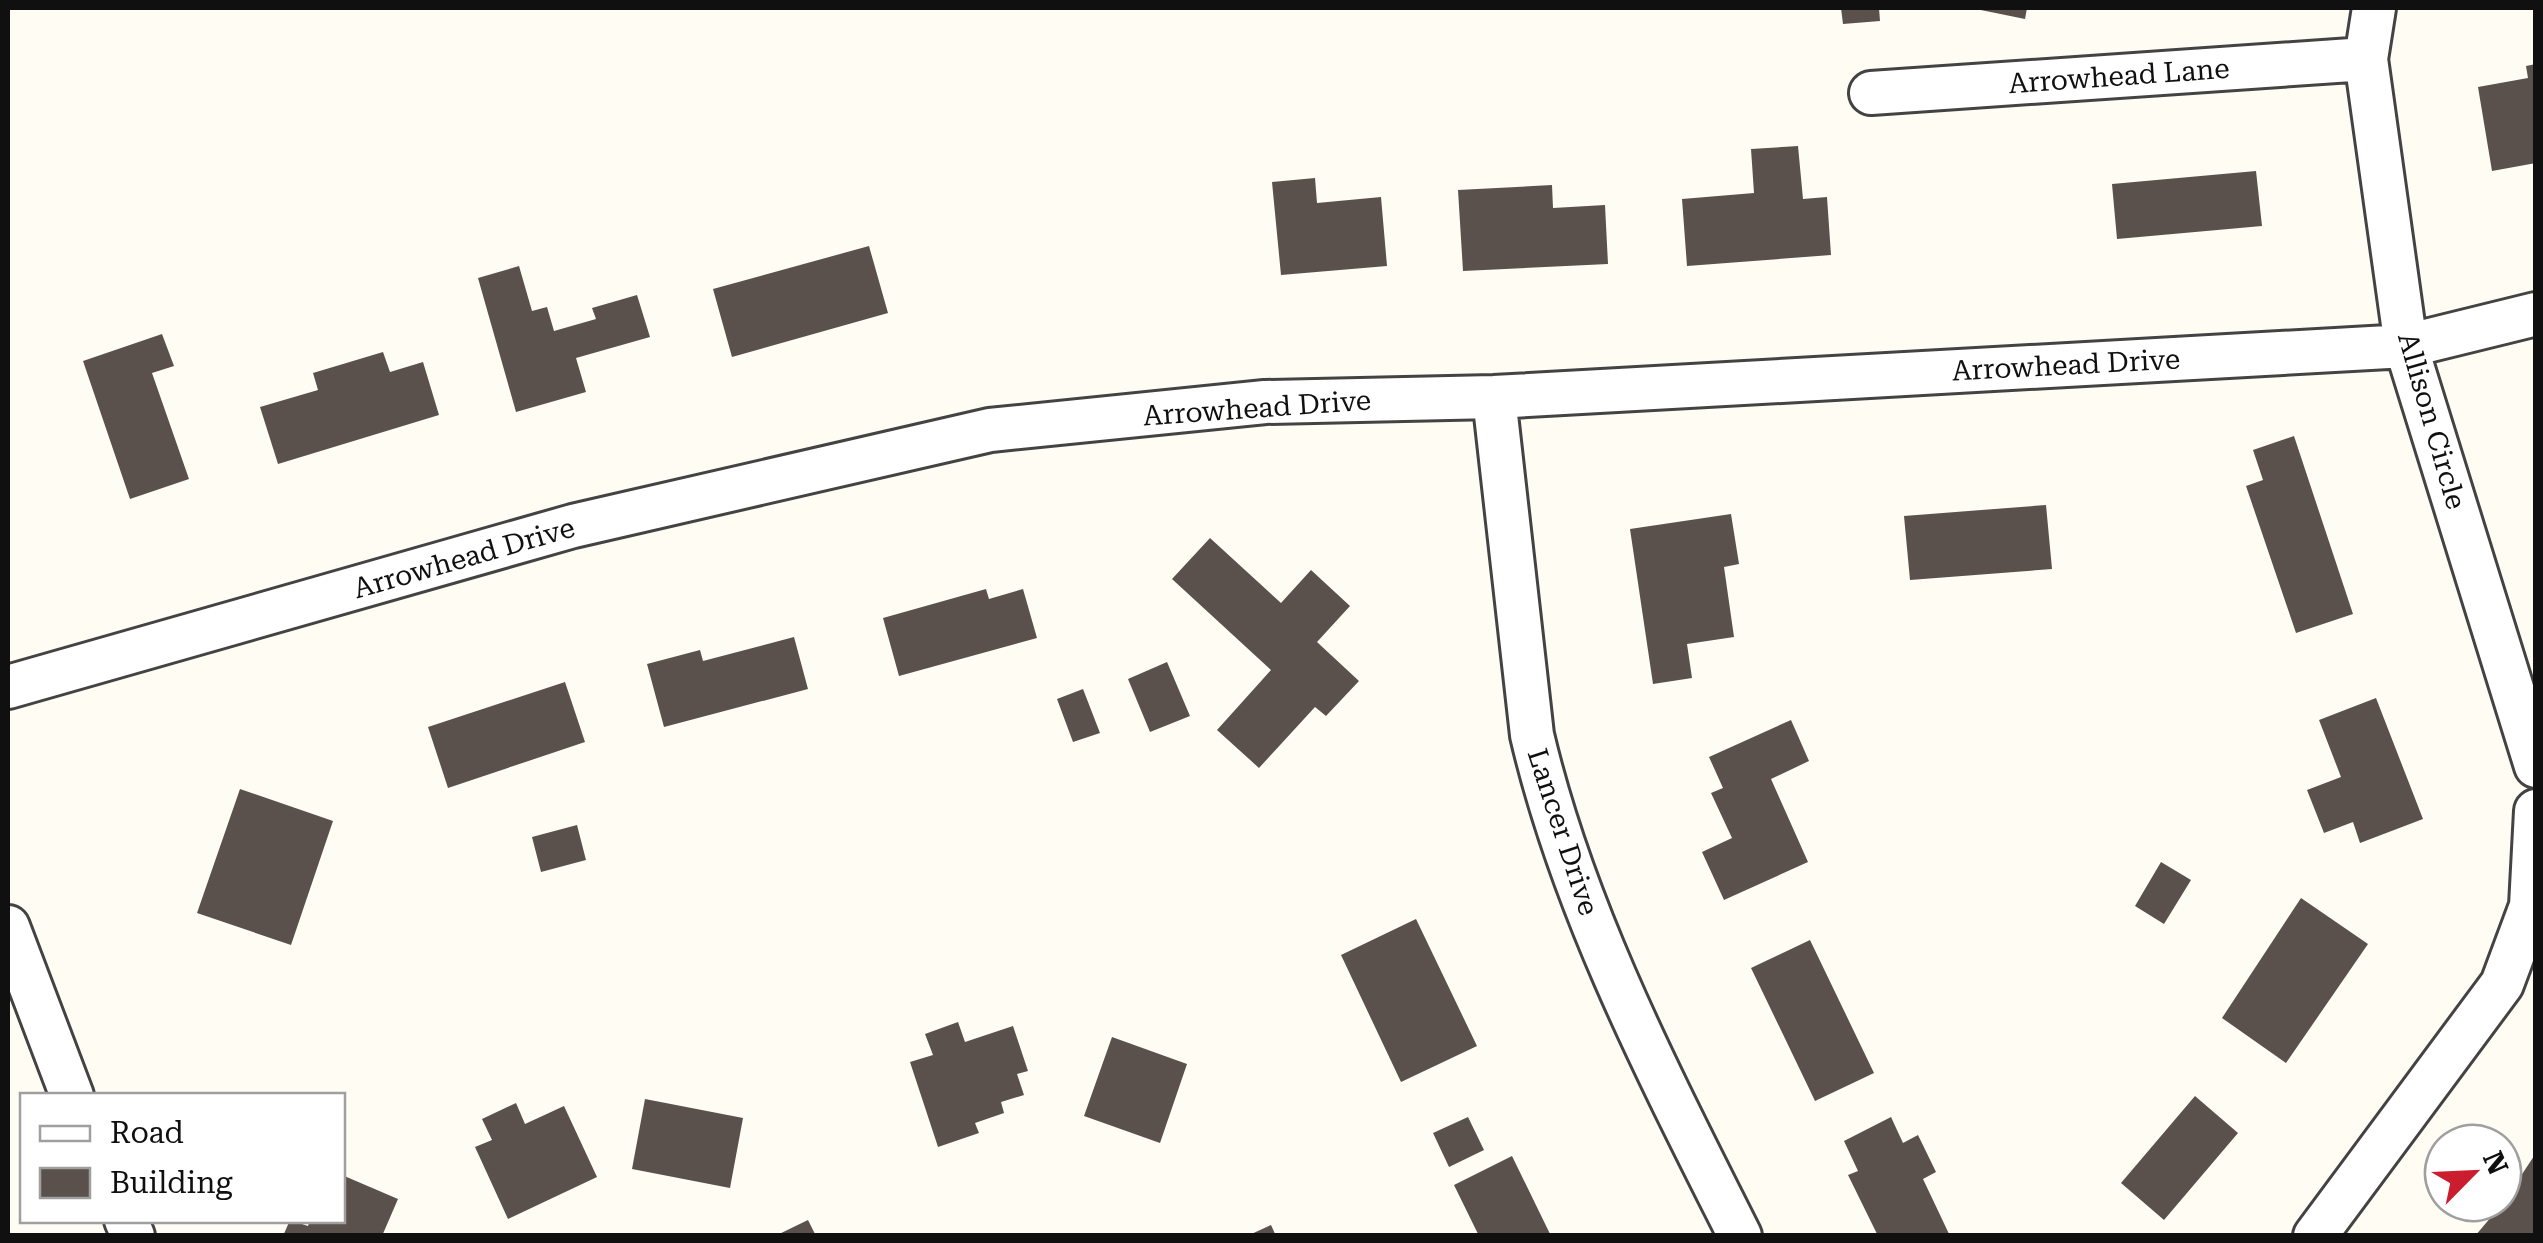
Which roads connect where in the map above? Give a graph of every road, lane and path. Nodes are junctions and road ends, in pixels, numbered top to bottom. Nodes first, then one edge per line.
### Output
1 (2374, 8) edge
2 (2366, 58) junction
3 (1872, 93) dead end
4 (2536, 314) edge
5 (2406, 346) junction
6 (1494, 398) junction
7 (8, 688) edge
8 (2536, 766) edge
9 (2536, 812) edge
10 (8, 927) edge
11 (71, 1093) edge
12 (1740, 1236) edge
13 (2315, 1236) edge

1 - 2 street, Allison Circle
2 - 3 street, Arrowhead Lane
2 - 5 street, Allison Circle
4 - 5 street, Arrowhead Drive
5 - 6 street, Arrowhead Drive
5 - 8 street, Allison Circle
6 - 7 street, Arrowhead Drive
6 - 12 street, Lancer Drive
9 - 13 street
10 - 11 street

